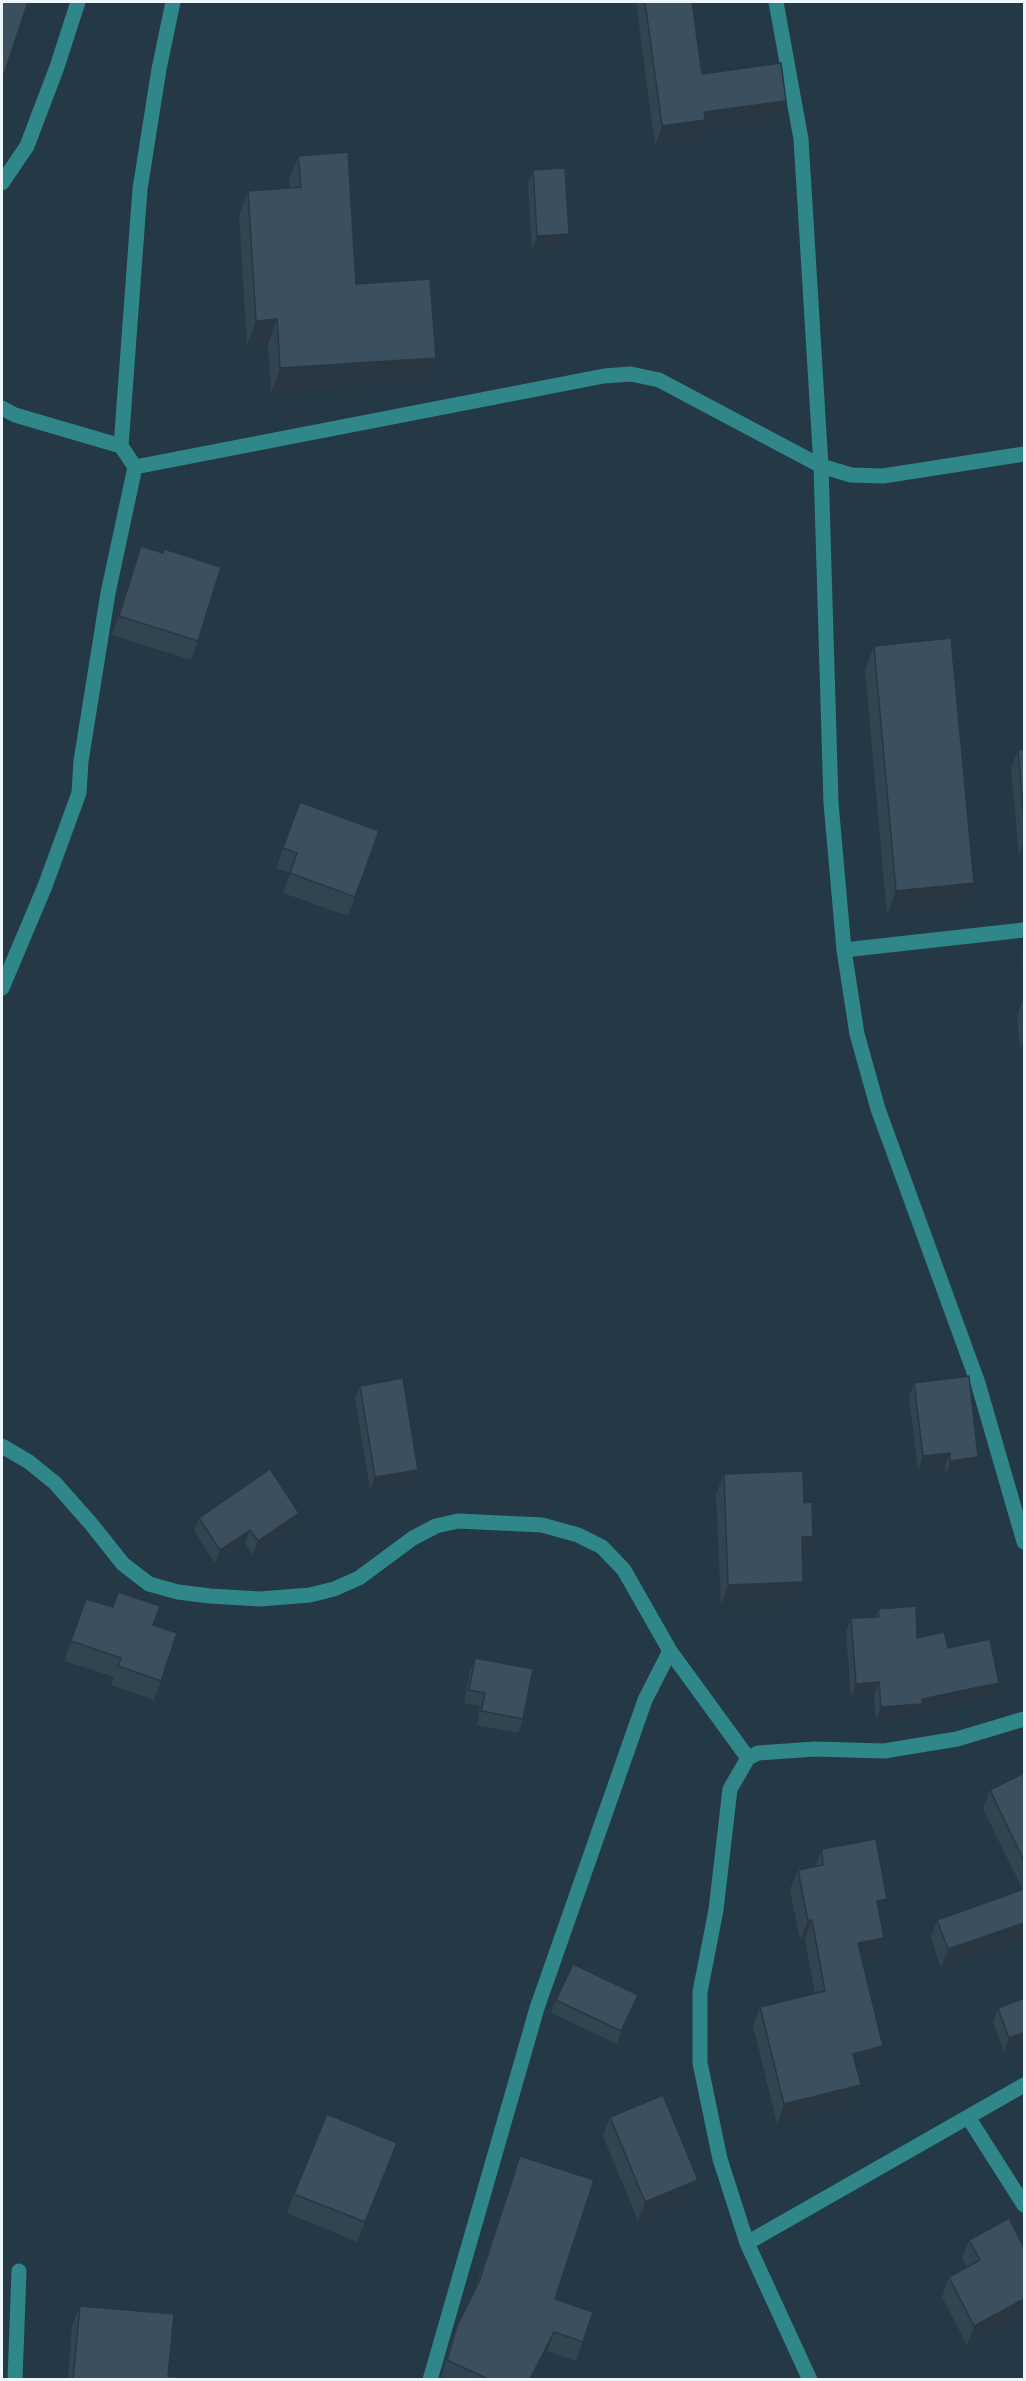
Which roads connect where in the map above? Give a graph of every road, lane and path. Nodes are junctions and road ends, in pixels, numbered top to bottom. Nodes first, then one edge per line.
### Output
1 (78, 2) edge
2 (172, 2) edge
3 (776, 2) edge
4 (2, 183) edge
5 (2, 408) edge
6 (121, 446) junction
7 (1024, 454) edge
8 (821, 466) junction
9 (135, 467) junction
10 (1024, 930) edge
11 (844, 950) junction
12 (2, 988) edge
13 (2, 1446) edge
14 (1024, 1542) edge
15 (670, 1651) junction
16 (1024, 1719) edge
17 (748, 1758) junction
18 (1024, 2085) edge
19 (968, 2117) junction
20 (1024, 2205) edge
21 (747, 2243) junction
22 (19, 2271) dead end
23 (15, 2379) edge
24 (430, 2379) edge
25 (810, 2379) edge

1 - 4 street
2 - 6 street
3 - 8 street
5 - 6 street
6 - 9 street
7 - 8 street
8 - 9 street
8 - 11 street
9 - 12 street
10 - 11 street
11 - 14 street
13 - 15 street
15 - 17 street
15 - 24 street
16 - 17 street
17 - 21 street
18 - 19 street
19 - 20 street
19 - 21 street
21 - 25 street
22 - 23 street

